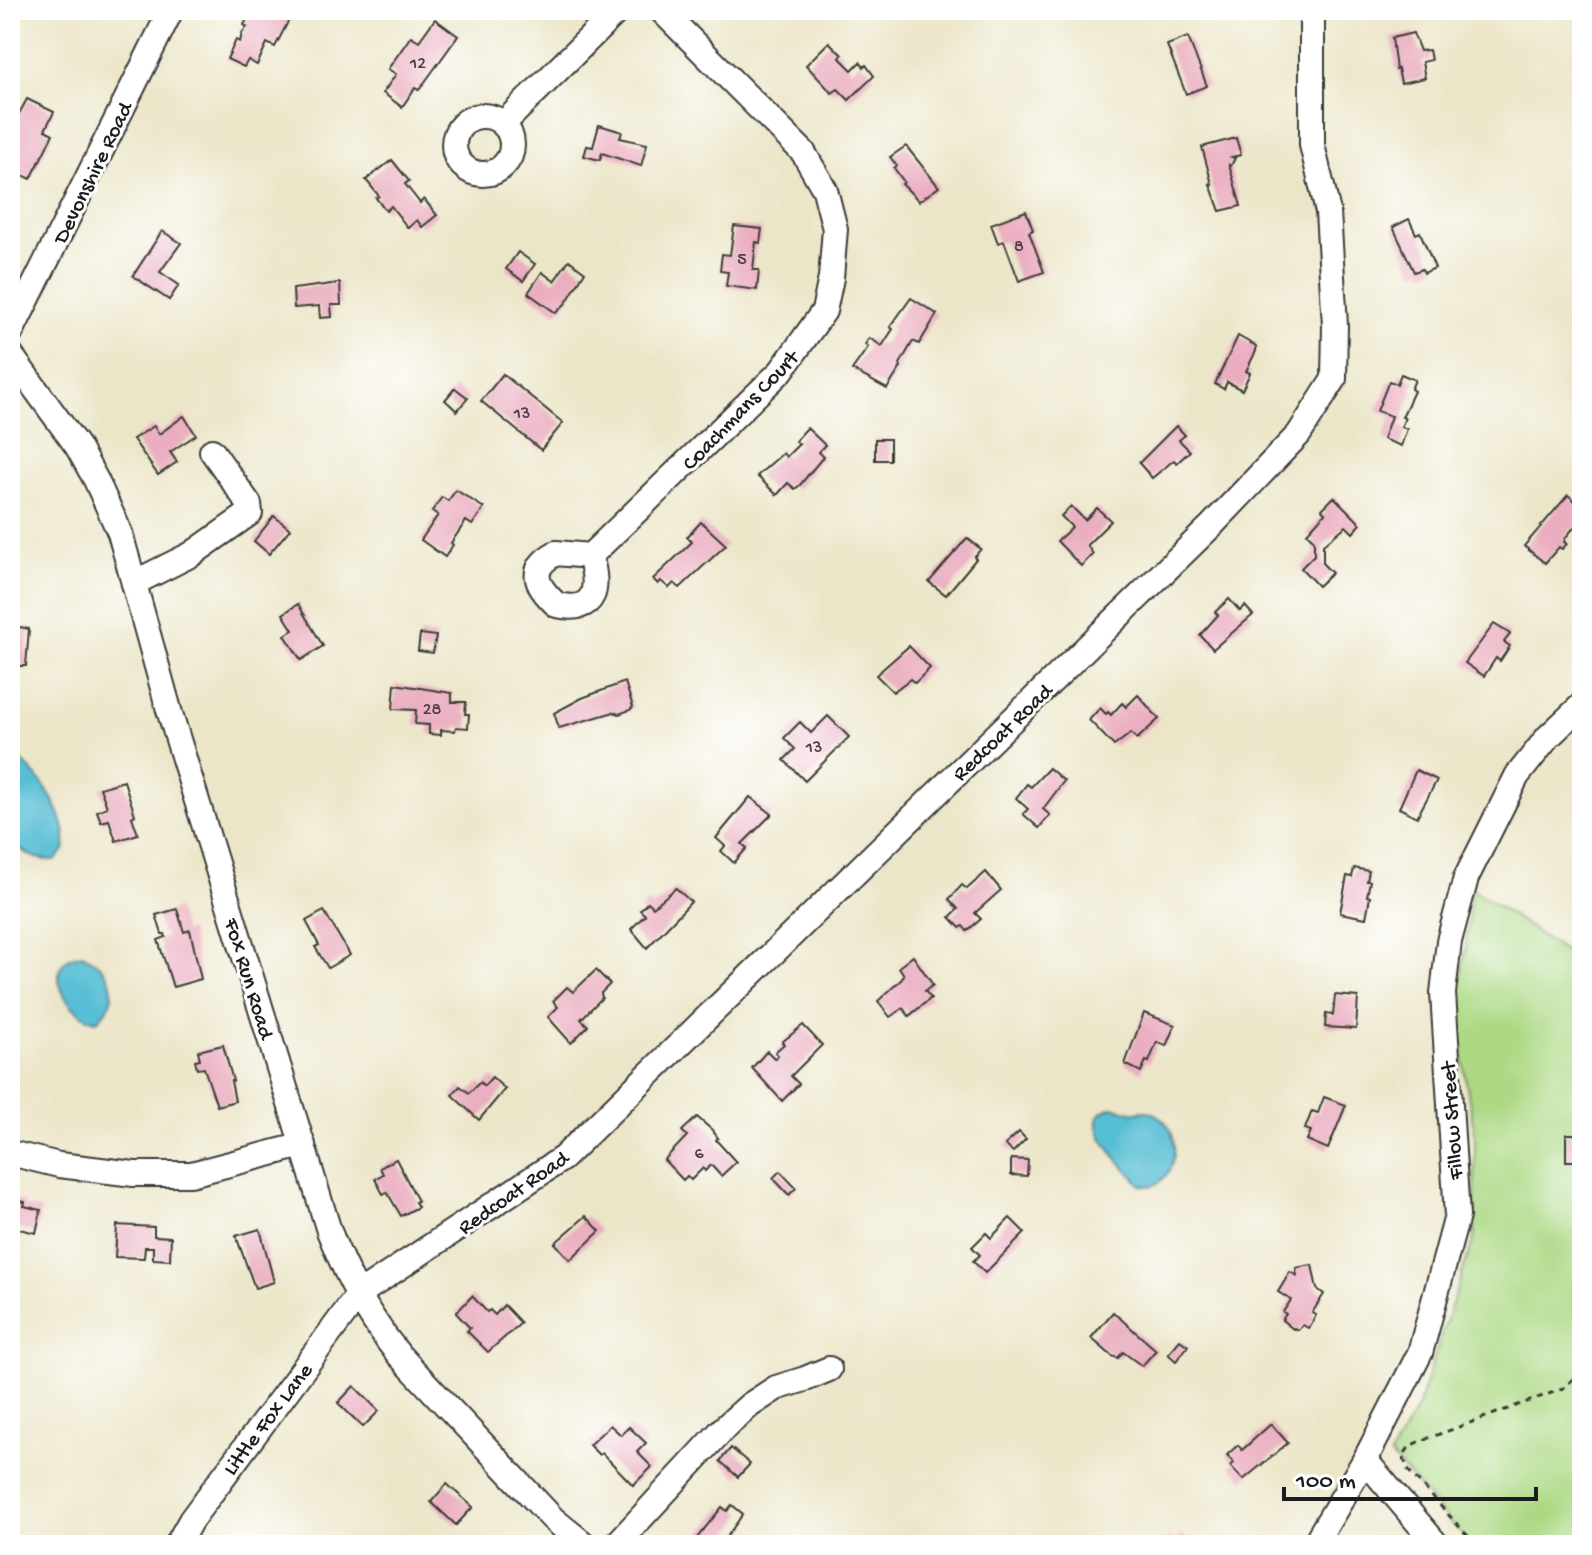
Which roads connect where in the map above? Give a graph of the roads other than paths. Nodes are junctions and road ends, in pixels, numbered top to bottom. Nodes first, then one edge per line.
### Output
1 (171, 10) edge
2 (618, 10) edge
3 (661, 10) edge
4 (1312, 10) edge
5 (503, 124) dead end
6 (10, 334) edge
7 (10, 354) edge
8 (212, 451) dead end
9 (590, 556) dead end
10 (134, 583) junction
11 (1582, 705) edge
12 (303, 1145) junction
13 (10, 1153) edge
14 (359, 1294) junction
15 (829, 1369) dead end
16 (1365, 1460) junction
17 (177, 1545) edge
18 (585, 1545) edge
19 (616, 1545) edge
20 (1314, 1545) edge
21 (1437, 1545) edge

1 - 6 street, Devonshire Road
2 - 5 street
3 - 9 street, Coachmans Court
4 - 14 street, Redcoat Road
7 - 10 street, Fox Run Road
8 - 10 street
10 - 12 street, Fox Run Road
11 - 16 street, Fillow Street
12 - 13 street
12 - 14 street, Fox Run Road
14 - 17 street, Little Fox Lane
14 - 18 street, Fox Run Road
15 - 19 street
16 - 20 street, Fillow Street
16 - 21 street

